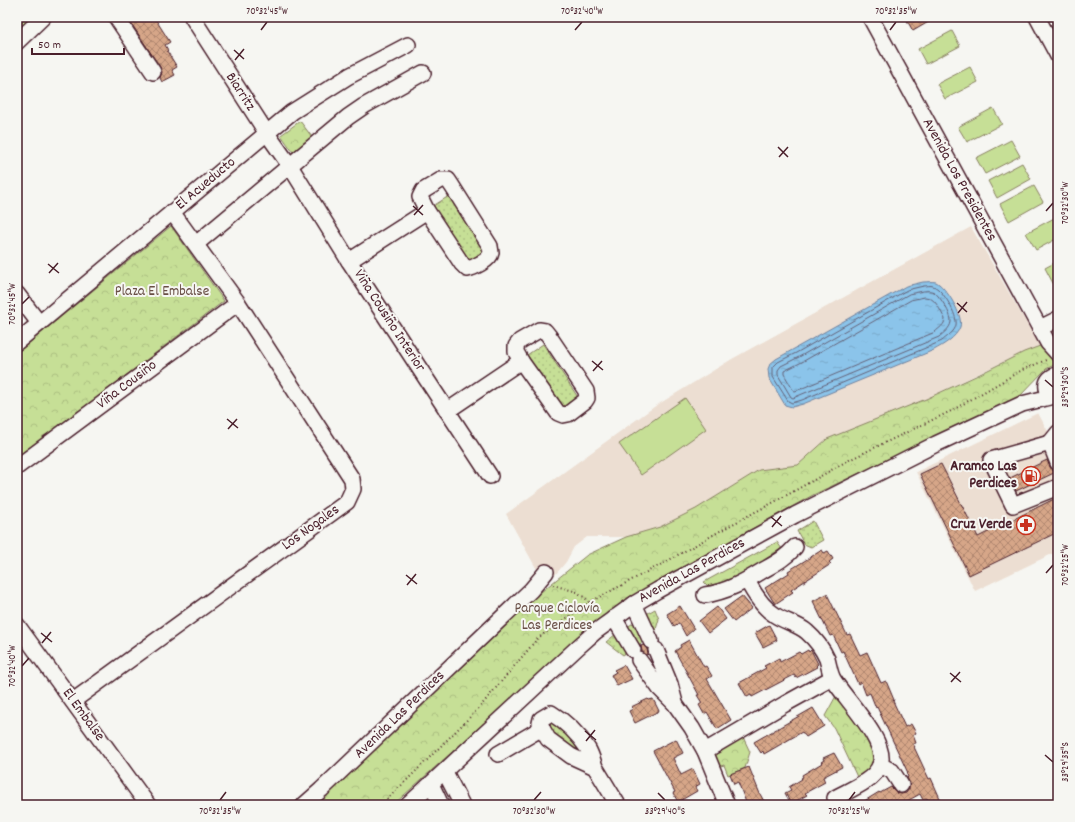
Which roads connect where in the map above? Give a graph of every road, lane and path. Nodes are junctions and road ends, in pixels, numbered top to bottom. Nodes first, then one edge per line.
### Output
1 (43, 17) edge
2 (116, 17) edge
3 (192, 17) edge
4 (870, 17) edge
5 (1037, 17) edge
6 (17, 42) edge
7 (408, 44) dead end
8 (1058, 56) edge
9 (153, 72) dead end
10 (423, 73) dead end
11 (266, 132) junction
12 (290, 166) junction
13 (427, 211) junction
14 (172, 212) junction
15 (196, 244) junction
16 (349, 261) junction
17 (17, 294) edge
18 (238, 303) junction
19 (1058, 319) edge
20 (39, 323) junction
21 (1040, 328) junction
22 (17, 342) edge
23 (1053, 349) edge
24 (521, 361) junction
25 (1055, 390) edge
26 (447, 411) junction
27 (1054, 438) edge
28 (1058, 463) edge
29 (17, 468) edge
30 (490, 476) dead end
31 (1058, 487) edge
32 (795, 547) dead end
33 (542, 577) joint
34 (747, 580) junction
35 (705, 595) dead end
36 (634, 604) junction
37 (614, 618) junction
38 (17, 625) edge
39 (832, 678) junction
40 (73, 701) junction
41 (675, 704) junction
42 (542, 728) junction
43 (705, 751) junction
44 (498, 754) dead end
45 (880, 765) junction
46 (595, 767) junction
47 (444, 772) junction
48 (430, 784) junction
49 (901, 785) dead end
50 (835, 798) dead end
51 (148, 805) edge
52 (304, 805) edge
53 (408, 805) edge
54 (441, 805) edge
55 (462, 805) edge
56 (617, 805) edge
57 (727, 805) edge

1 - 6 street
2 - 9 street
3 - 11 street, Biarritz
4 - 21 street, Avenida Los Presidentes
5 - 8 street
7 - 11 street, El Acueducto
10 - 12 street
11 - 12 street, Biarritz
11 - 14 street, El Acueducto
12 - 15 street
12 - 16 street, Viña Cousiño Interior
13 - 13 street
13 - 16 street
14 - 15 street, Los Nogales
14 - 20 street, El Acueducto
15 - 18 street, Los Nogales
16 - 26 street, Viña Cousiño Interior
17 - 20 street
18 - 29 street, Viña Cousiño
18 - 40 street, Los Nogales
19 - 21 street
20 - 22 street, El Acueducto
21 - 23 street, Avenida Los Presidentes
23 - 25 street, Avenida Los Presidentes
24 - 24 street
24 - 26 street
25 - 36 street, Avenida Las Perdices
26 - 30 street, Viña Cousiño Interior
27 - 28 street
27 - 31 street
32 - 34 street
33 - 37 path
33 - 52 street, Avenida Las Perdices
34 - 35 street
34 - 39 street
36 - 37 street, Avenida Las Perdices
36 - 41 street
37 - 41 street
37 - 47 street, Avenida Las Perdices
38 - 40 street, El Embalse
39 - 43 street
39 - 45 street
40 - 51 street, El Embalse
41 - 43 street
42 - 44 street
42 - 46 street
42 - 46 street
43 - 57 street
45 - 49 street
45 - 50 street
46 - 56 street
47 - 48 street, Avenida Las Perdices
47 - 55 street
48 - 53 street, Avenida Las Perdices
48 - 54 street

